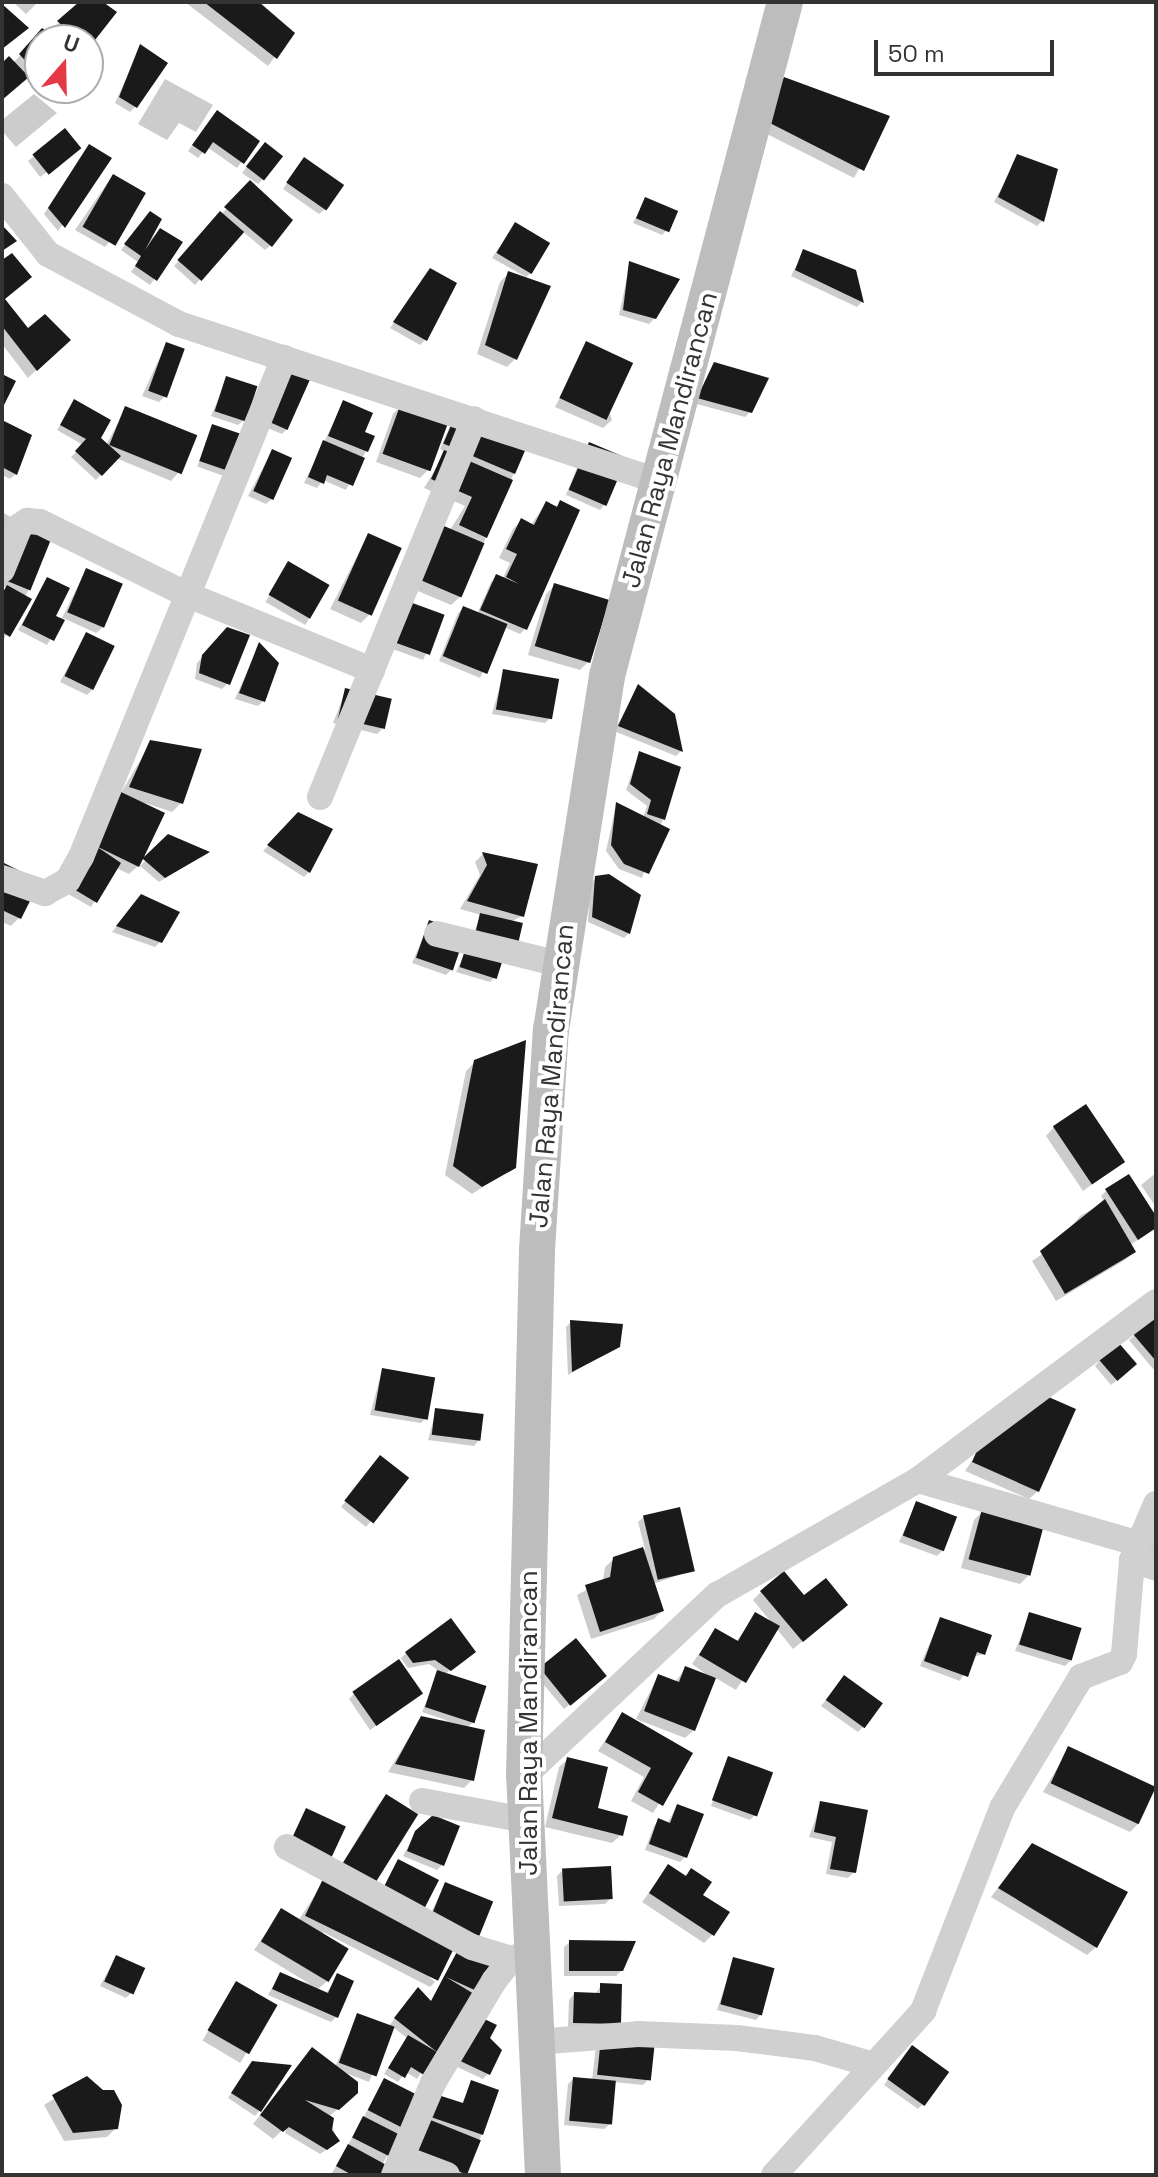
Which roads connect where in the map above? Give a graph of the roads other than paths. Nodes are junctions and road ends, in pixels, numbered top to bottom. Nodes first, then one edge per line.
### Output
1 (785, 2) edge
2 (2, 196) edge
3 (284, 358) junction
4 (474, 419) junction
5 (658, 481) junction
6 (2, 570) edge
7 (188, 595) junction
8 (372, 670) junction
9 (320, 797) dead end
10 (2, 878) edge
11 (437, 934) dead end
12 (559, 964) junction
13 (1156, 1302) edge
14 (918, 1480) junction
15 (1156, 1504) edge
16 (1141, 1557) edge
17 (524, 1776) junction
18 (422, 1801) dead end
19 (526, 1820) junction
20 (287, 1847) dead end
21 (521, 1956) junction
22 (535, 2042) junction
23 (874, 2065) junction
24 (398, 2166) edge
25 (447, 2175) edge
26 (543, 2175) edge
27 (774, 2175) edge

1 - 5 street, Jalan Raya Mandirancan
2 - 3 street
3 - 4 street
3 - 7 street
4 - 5 street
4 - 8 street
5 - 12 street, Jalan Raya Mandirancan
6 - 7 street
7 - 8 street
7 - 10 street
8 - 9 street
11 - 12 street
12 - 17 street, Jalan Raya Mandirancan
13 - 14 street
14 - 16 street
14 - 17 street
15 - 16 street
16 - 23 street
17 - 19 street, Jalan Raya Mandirancan
18 - 19 street
19 - 21 street, Jalan Raya Mandirancan
20 - 21 street
21 - 22 street, Jalan Raya Mandirancan
21 - 24 street
22 - 23 street
22 - 26 street, Jalan Raya Mandirancan
23 - 27 street
24 - 25 street

